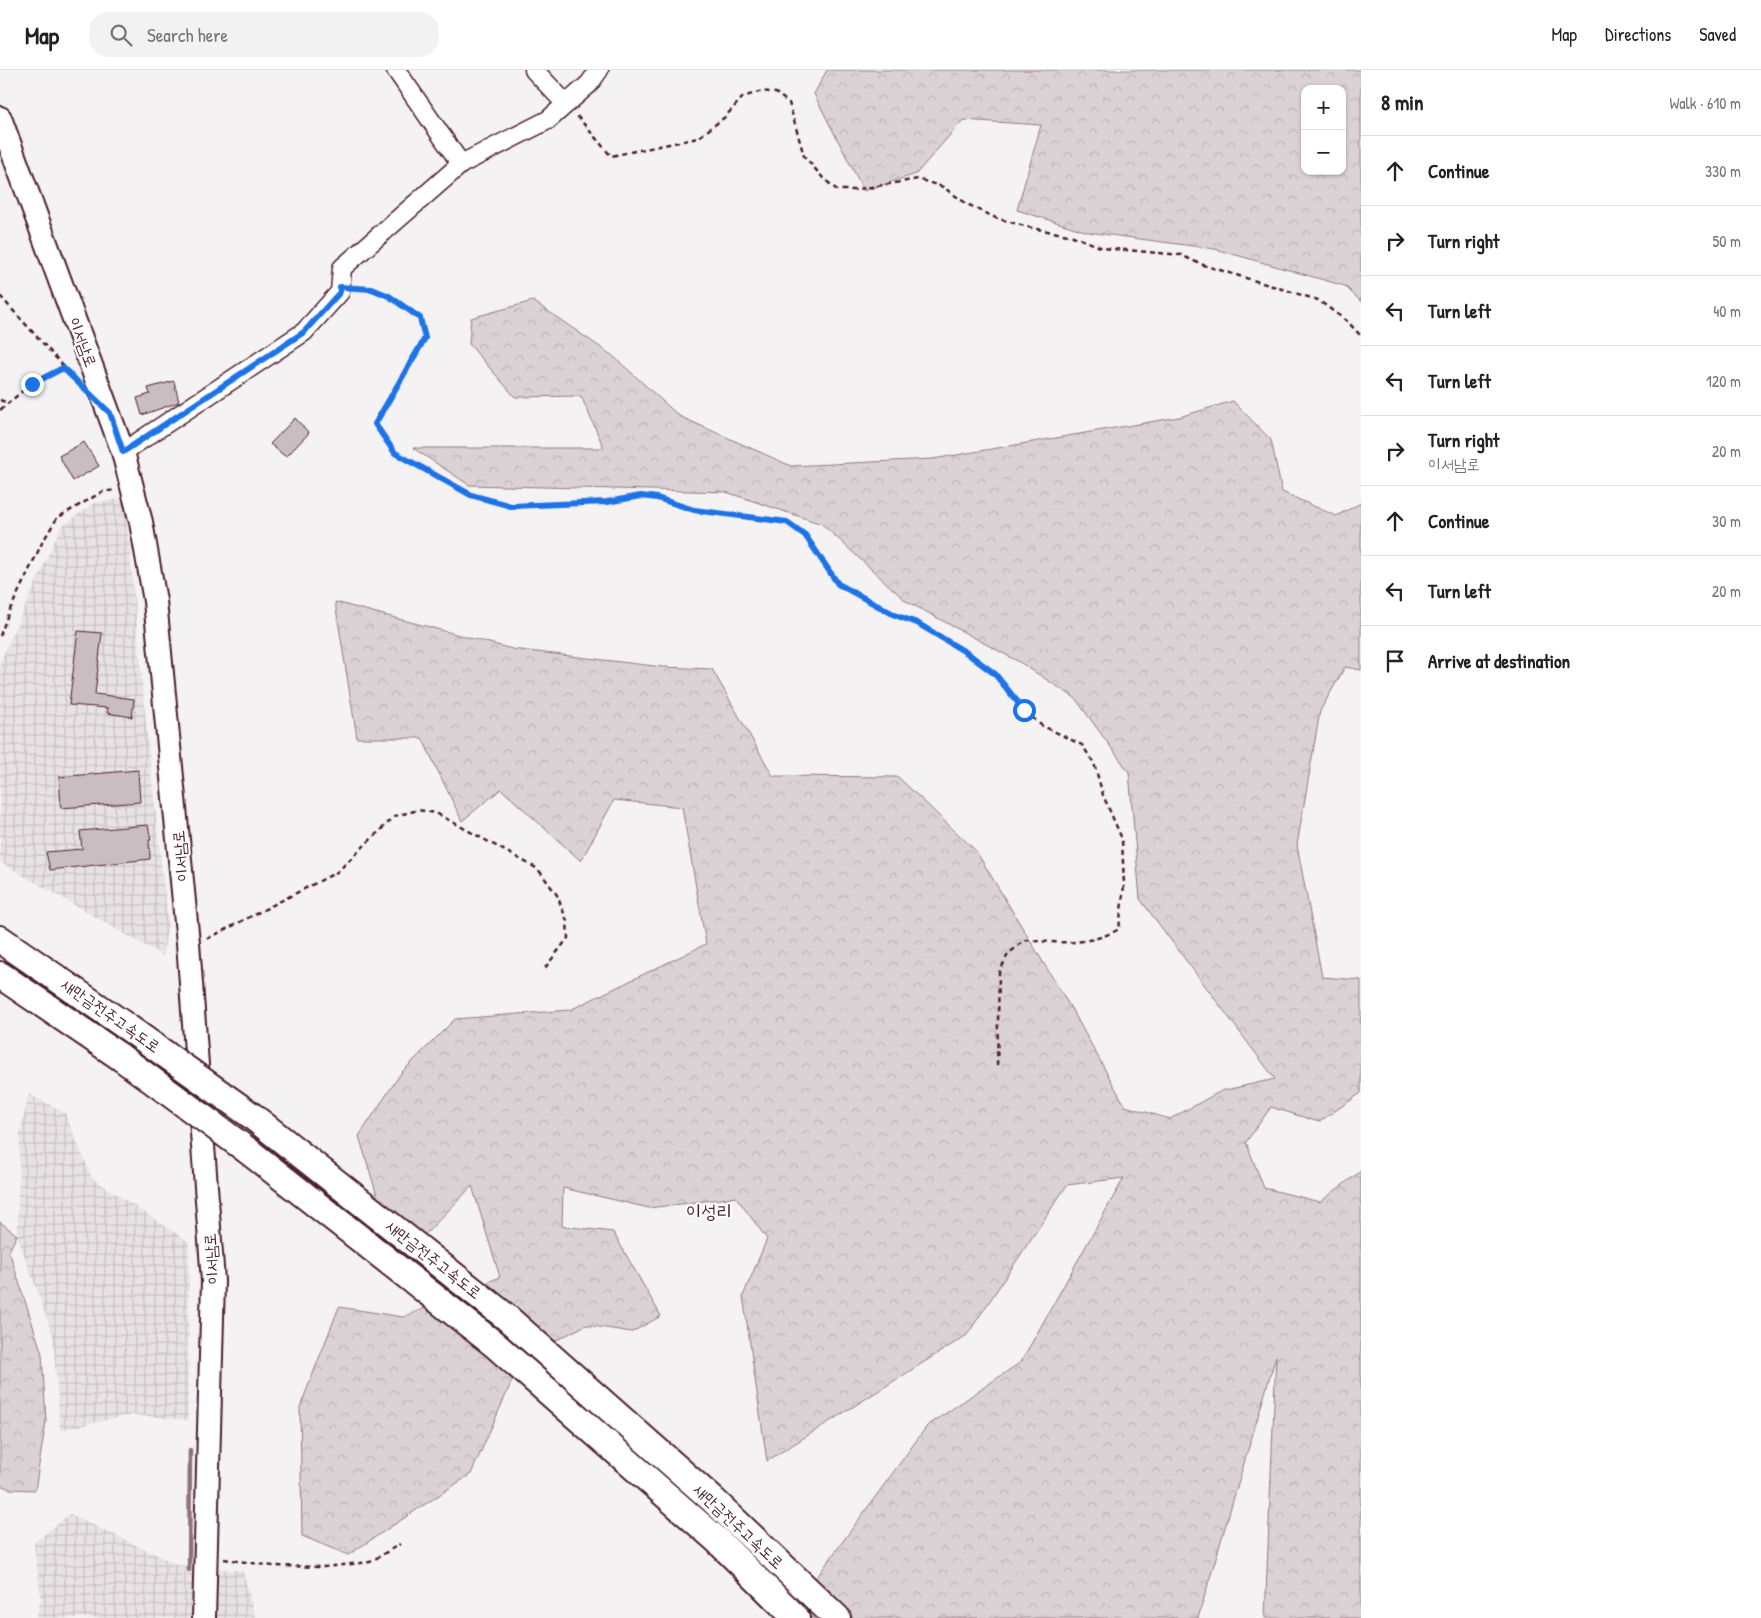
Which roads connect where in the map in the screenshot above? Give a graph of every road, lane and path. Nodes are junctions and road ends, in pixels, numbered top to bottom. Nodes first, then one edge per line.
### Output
1 (396, 70) edge
2 (534, 70) edge
3 (599, 70) edge
4 (566, 104) junction
5 (0, 118) edge
6 (461, 164) junction
7 (340, 287) junction
8 (0, 296) edge
9 (1361, 336) edge
10 (63, 368) junction
11 (76, 381) dead end
12 (0, 400) edge
13 (8, 404) junction
14 (0, 410) edge
15 (123, 452) junction
16 (132, 487) junction
17 (0, 636) edge
18 (0, 939) edge
19 (188, 944) junction
20 (545, 968) dead end
21 (0, 975) edge
22 (998, 1068) dead end
23 (400, 1544) dead end
24 (206, 1556) junction
25 (204, 1618) edge
26 (796, 1618) edge
27 (837, 1618) edge

1 - 6 lane
2 - 4 lane
3 - 4 lane
4 - 6 lane
4 - 9 path
5 - 15 main road, 이서남로
6 - 7 lane
7 - 15 lane
7 - 22 path
8 - 10 path
10 - 11 path
10 - 13 path
12 - 13 path
13 - 14 path
15 - 16 main road, 이서남로
16 - 17 path
16 - 19 main road, 이서남로
18 - 27 highway, 새만금전주고속도로, bridge
19 - 20 path
19 - 24 main road, 이서남로
21 - 26 highway, 새만금전주고속도로, bridge
23 - 24 path
24 - 25 main road, 이서남로

